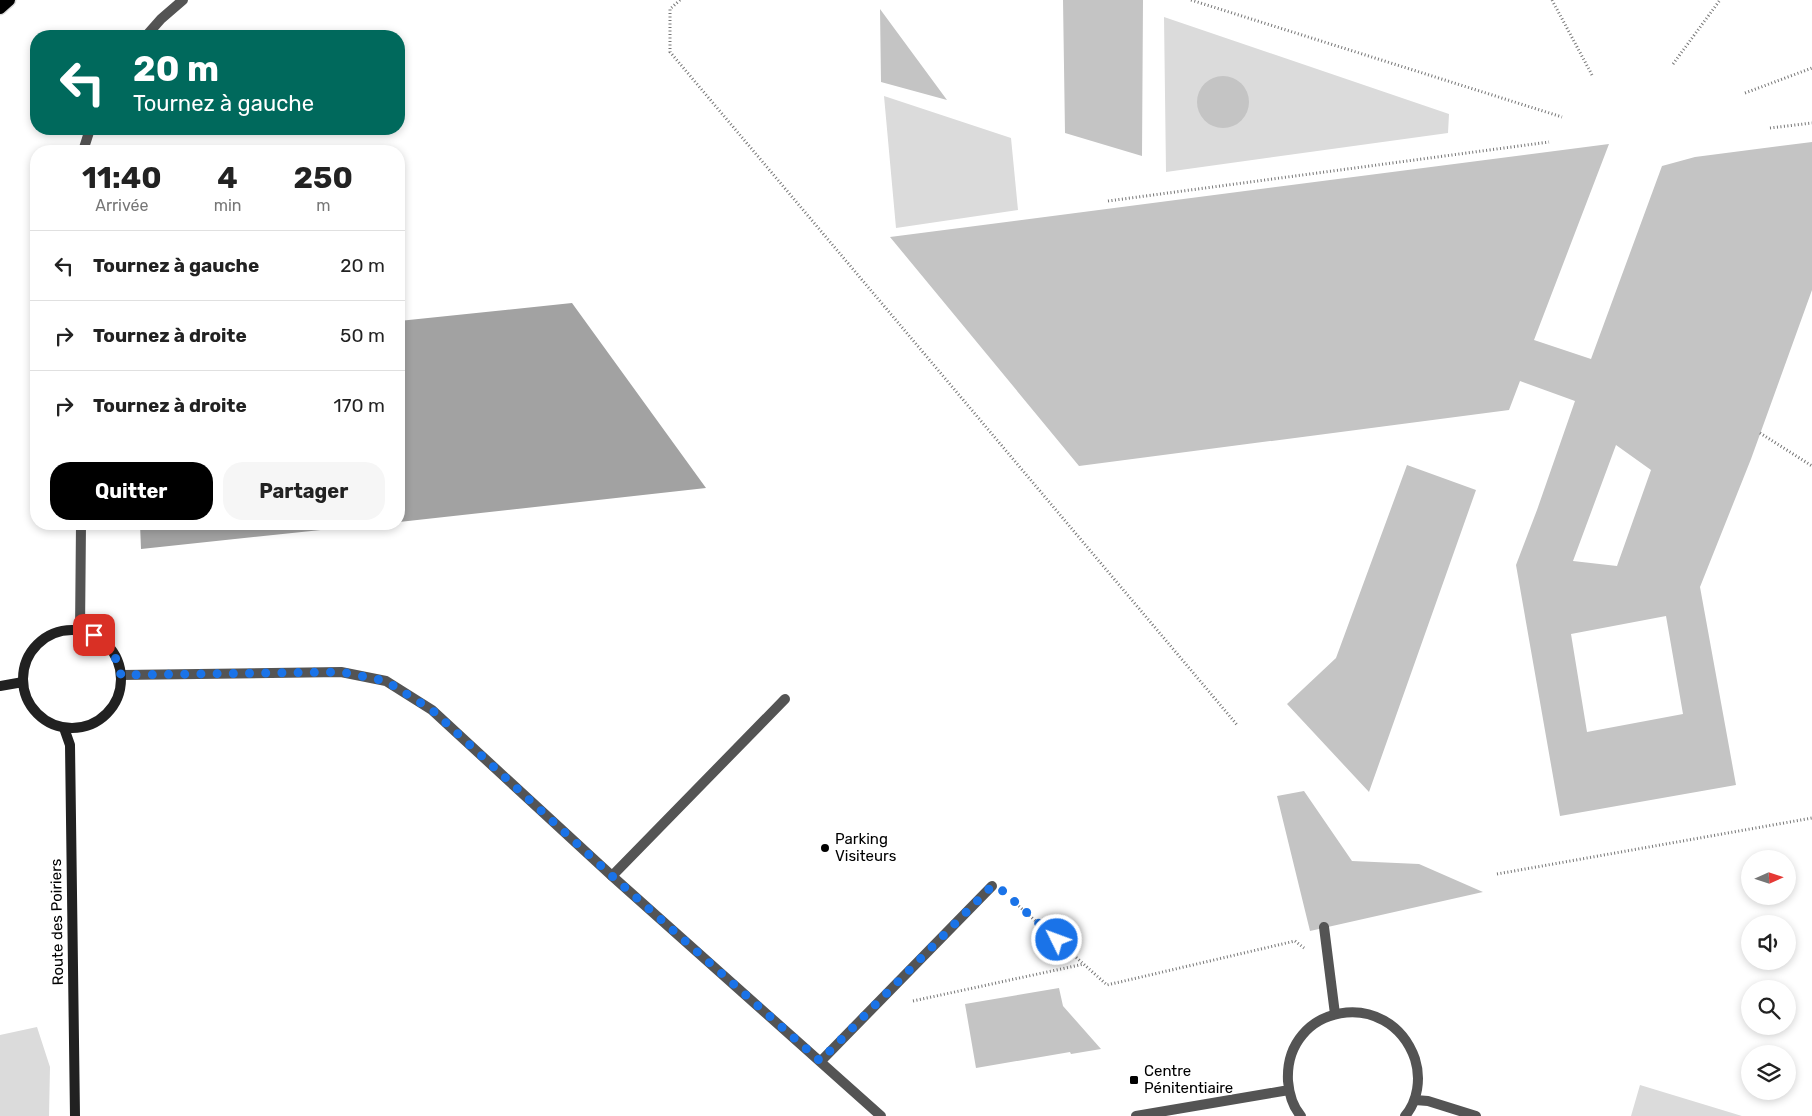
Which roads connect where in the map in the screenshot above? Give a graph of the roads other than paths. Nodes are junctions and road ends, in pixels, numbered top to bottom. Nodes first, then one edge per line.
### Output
1 (9, 0) edge
2 (183, 0) edge
3 (0, 8) edge
4 (151, 30) edge
5 (81, 530) edge
6 (80, 631) junction
7 (121, 675) junction
8 (23, 682) junction
9 (0, 686) edge
10 (784, 698) dead end
11 (64, 728) junction
12 (612, 876) junction
13 (992, 886) road end
14 (1324, 927) dead end
15 (1335, 1014) junction
16 (820, 1061) junction
17 (1289, 1090) junction
18 (1415, 1100) junction
19 (75, 1116) edge
20 (881, 1116) edge
21 (1136, 1116) edge
22 (1301, 1116) edge
23 (1405, 1116) edge
24 (1476, 1116) edge

1 - 3 main road
2 - 4 street
5 - 6 street
6 - 7 street
6 - 8 street
7 - 11 street
7 - 12 street
8 - 9 street
8 - 11 street
10 - 12 street
11 - 19 street, Route des Poiriers
12 - 16 street
13 - 16 street
14 - 15 street
15 - 17 street
15 - 18 street
16 - 20 street
17 - 21 street
17 - 22 street
18 - 23 street
18 - 24 street

